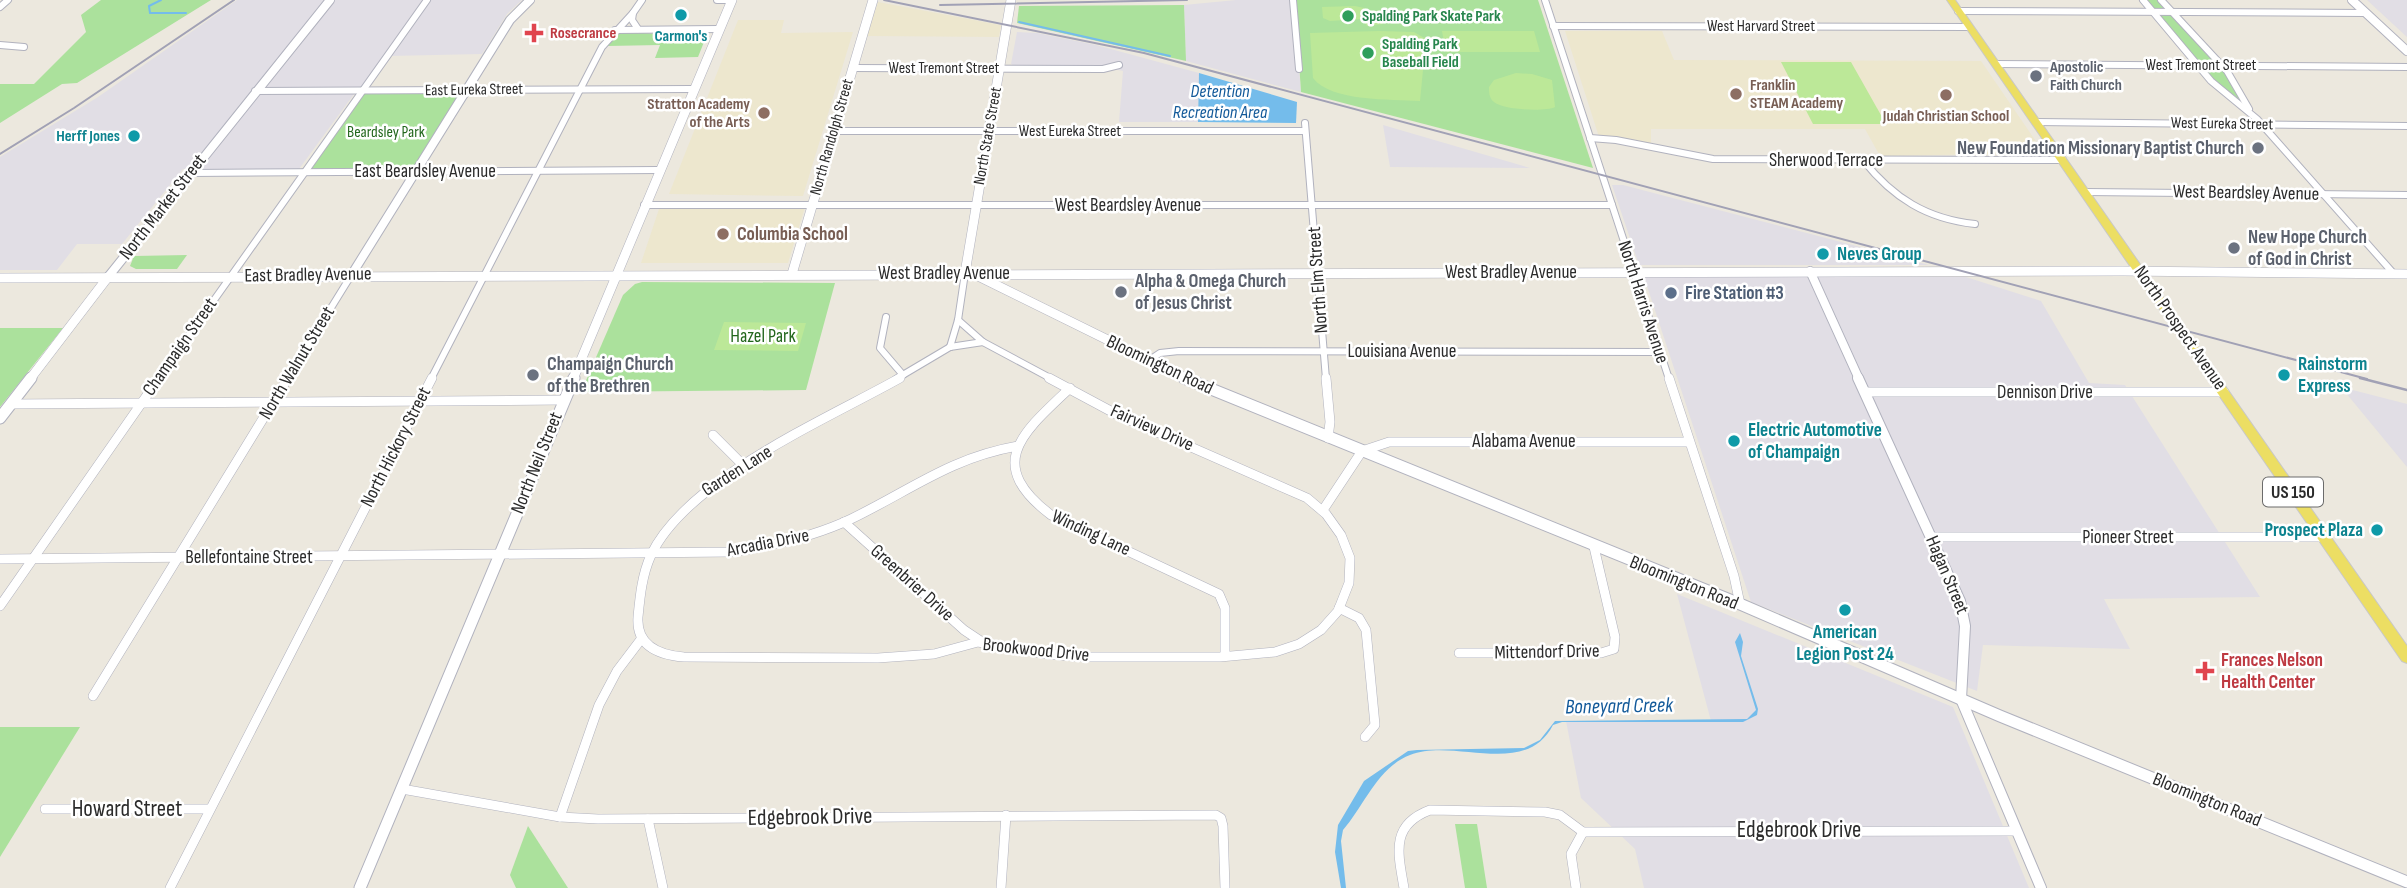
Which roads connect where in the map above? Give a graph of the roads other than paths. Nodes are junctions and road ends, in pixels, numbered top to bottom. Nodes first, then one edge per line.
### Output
1 (8, 0) edge
2 (330, 0) edge
3 (427, 0) edge
4 (530, 0) edge
5 (642, 0) edge
6 (718, 0) edge
7 (732, 0) edge
8 (873, 0) edge
9 (1011, 0) edge
10 (1293, 0) edge
11 (1545, 0) edge
12 (1951, 0) edge
13 (2143, 0) edge
14 (2161, 0) edge
15 (2352, 0) edge
16 (0, 7) edge
17 (1958, 11) junction
18 (2151, 12) junction
19 (2175, 12) junction
20 (633, 13) junction
21 (2366, 13) junction
22 (1553, 26) junction
23 (1969, 27) junction
24 (638, 29) junction
25 (719, 29) junction
26 (615, 30) junction
27 (0, 45) edge
28 (24, 47) dead end
29 (2407, 51) edge
30 (1996, 64) junction
31 (1119, 65) dead end
32 (2197, 65) junction
33 (2223, 66) junction
34 (2407, 67) edge
35 (853, 68) junction
36 (1000, 68) junction
37 (1299, 69) dead end
38 (694, 89) junction
39 (580, 90) junction
40 (255, 91) junction
41 (466, 91) junction
42 (361, 92) junction
43 (2250, 112) junction
44 (2036, 122) junction
45 (2262, 124) junction
46 (2407, 126) edge
47 (1305, 127) joint
48 (834, 131) junction
49 (989, 131) junction
50 (1590, 138) junction
51 (1863, 160) junction
52 (2063, 160) junction
53 (659, 170) junction
54 (537, 171) junction
55 (303, 172) junction
56 (415, 172) junction
57 (191, 173) junction
58 (2085, 192) junction
59 (2324, 194) junction
60 (2407, 195) edge
61 (644, 205) junction
62 (812, 205) junction
63 (977, 205) junction
64 (1312, 205) junction
65 (1612, 205) junction
66 (1975, 224) dead end
67 (1634, 271) junction
68 (1810, 271) junction
69 (2140, 271) junction
70 (1318, 272) junction
71 (965, 273) junction
72 (352, 274) junction
73 (484, 274) junction
74 (792, 274) junction
75 (2394, 274) junction
76 (2407, 274) edge
77 (230, 275) junction
78 (616, 275) junction
79 (108, 277) junction
80 (0, 278) edge
81 (886, 317) dead end
82 (958, 320) junction
83 (983, 342) junction
84 (950, 348) junction
85 (1323, 352) junction
86 (1659, 352) junction
87 (1148, 361) junction
88 (903, 375) junction
89 (1070, 388) junction
90 (1866, 392) junction
91 (2224, 392) junction
92 (563, 400) junction
93 (418, 401) junction
94 (274, 402) junction
95 (11, 404) junction
96 (141, 404) junction
97 (0, 418) edge
98 (713, 435) dead end
99 (1328, 438) junction
100 (1689, 442) junction
101 (1018, 446) junction
102 (1362, 452) junction
103 (743, 465) junction
104 (1323, 510) junction
105 (844, 522) junction
106 (1932, 537) junction
107 (2324, 537) junction
108 (1594, 547) junction
109 (652, 554) junction
110 (499, 555) junction
111 (340, 556) junction
112 (179, 557) junction
113 (33, 558) junction
114 (0, 559) edge
115 (1740, 604) junction
116 (0, 606) edge
117 (1339, 608) junction
118 (642, 638) junction
119 (982, 642) junction
120 (1459, 653) dead end
121 (1226, 656) junction
122 (2407, 657) edge
123 (93, 696) dead end
124 (1961, 699) junction
125 (1364, 737) dead end
126 (402, 789) junction
127 (45, 809) dead end
128 (208, 809) junction
129 (1006, 815) junction
130 (560, 817) junction
131 (648, 819) junction
132 (2015, 831) junction
133 (1583, 832) junction
134 (2407, 882) edge
135 (170, 888) edge
136 (360, 888) edge
137 (663, 888) edge
138 (1000, 888) edge
139 (1225, 888) edge
140 (1404, 888) edge
141 (1576, 888) edge
142 (2040, 888) edge

1 - 16 street
2 - 40 street, North Market Street
3 - 42 street, Champaign Street
4 - 41 street, North Walnut Street
5 - 20 street, North Hickory Street
6 - 7 street
7 - 25 main road, North Neil Street
8 - 35 main road, North Randolph Street
9 - 36 main road, North State Street
10 - 37 street
11 - 22 street, North Harris Avenue
12 - 17 main road, North Prospect Avenue / US 150
13 - 18 street
14 - 19 street
15 - 21 street
17 - 18 street
17 - 23 main road, North Prospect Avenue / US 150
18 - 19 street
18 - 32 street
19 - 21 street
19 - 33 street
20 - 24 street
20 - 26 street, North Hickory Street
21 - 29 street
22 - 23 street, West Harvard Street
22 - 50 street, North Harris Avenue
23 - 30 main road, North Prospect Avenue / US 150
24 - 25 street
24 - 26 street
25 - 38 main road, North Neil Street
26 - 39 street, North Hickory Street
27 - 28 street
30 - 32 street, West Tremont Street
30 - 44 main road, North Prospect Avenue / US 150
31 - 36 street, West Tremont Street
32 - 33 street, West Tremont Street
32 - 43 street
33 - 34 street, West Tremont Street
33 - 43 street
35 - 36 street, West Tremont Street
35 - 48 main road, North Randolph Street
36 - 49 main road, North State Street
38 - 39 street, East Eureka Street
38 - 53 main road, North Neil Street
39 - 41 street, East Eureka Street
39 - 54 street, North Hickory Street
40 - 42 street, East Eureka Street
40 - 57 street, North Market Street
41 - 42 street, East Eureka Street
41 - 56 street, North Walnut Street
42 - 55 street, Champaign Street
43 - 45 street
44 - 45 street, West Eureka Street
44 - 52 main road, North Prospect Avenue / US 150
45 - 46 street, West Eureka Street
45 - 59 street
47 - 49 street, West Eureka Street
47 - 64 street, North Elm Street
48 - 49 street, West Eureka Street
48 - 62 main road, North Randolph Street
49 - 63 main road, North State Street
50 - 51 street, Sherwood Terrace
50 - 65 street, North Harris Avenue
51 - 52 street, Sherwood Terrace
51 - 66 street
52 - 58 main road, North Prospect Avenue / US 150
53 - 54 street, East Beardsley Avenue
53 - 61 main road, North Neil Street
54 - 56 street, East Beardsley Avenue
54 - 73 street, North Hickory Street
55 - 56 street, East Beardsley Avenue
55 - 57 street, East Beardsley Avenue
55 - 77 street, Champaign Street
56 - 72 street, North Walnut Street
57 - 79 street, North Market Street
58 - 59 street, West Beardsley Avenue
58 - 69 main road, North Prospect Avenue / US 150
59 - 60 street, West Beardsley Avenue
59 - 75 street
61 - 62 street, West Beardsley Avenue
61 - 78 main road, North Neil Street
62 - 63 street, West Beardsley Avenue
62 - 74 main road, North Randolph Street
63 - 64 street, West Beardsley Avenue
63 - 71 main road, North State Street
64 - 65 street, West Beardsley Avenue
64 - 70 street, North Elm Street
65 - 67 street, North Harris Avenue
67 - 68 main road, West Bradley Avenue
67 - 70 main road, West Bradley Avenue
67 - 86 street, North Harris Avenue
68 - 69 main road, West Bradley Avenue
68 - 90 street, Hagan Street
69 - 75 main road, West Bradley Avenue
69 - 91 main road, North Prospect Avenue / US 150
70 - 71 main road, West Bradley Avenue
70 - 85 street, North Elm Street
71 - 74 main road, West Bradley Avenue
71 - 82 street
71 - 87 main road, Bloomington Road
72 - 73 main road, East Bradley Avenue
72 - 77 main road, East Bradley Avenue
72 - 94 street, North Walnut Street
73 - 78 main road, East Bradley Avenue
73 - 93 street, North Hickory Street
74 - 78 main road, West Bradley Avenue
75 - 76 main road, West Bradley Avenue
77 - 79 main road, East Bradley Avenue
77 - 96 street, Champaign Street
78 - 92 main road, North Neil Street
79 - 80 main road, East Bradley Avenue
79 - 95 main road, North Market Street
81 - 88 street
82 - 83 street, Fairview Drive
82 - 84 street
83 - 84 street
83 - 89 street, Fairview Drive
84 - 88 street, Garden Lane
85 - 86 street, Louisiana Avenue
85 - 87 street, Louisiana Avenue
85 - 99 street, North Elm Street
86 - 100 street, North Harris Avenue
87 - 99 main road, Bloomington Road
88 - 103 street, Garden Lane
89 - 101 street
89 - 104 street, Fairview Drive
90 - 91 street, Dennison Drive
90 - 106 street, Hagan Street
91 - 107 main road, North Prospect Avenue / US 150
92 - 93 street
92 - 110 main road, North Neil Street
93 - 94 street
93 - 111 street, North Hickory Street
94 - 96 street
94 - 112 street, North Walnut Street
95 - 96 street
95 - 97 main road, North Market Street
96 - 113 street, Champaign Street
98 - 103 street
99 - 102 main road, Bloomington Road
100 - 102 street, Alabama Avenue
100 - 115 street, North Harris Avenue
101 - 105 street, Arcadia Drive
101 - 121 street, Winding Lane
102 - 104 street
102 - 108 main road, Bloomington Road
103 - 109 street, Garden Lane
104 - 117 street
105 - 109 street, Arcadia Drive
105 - 119 street, Greenbrier Drive
106 - 107 street, Pioneer Street
106 - 124 street, Hagan Street
107 - 122 main road, North Prospect Avenue / US 150
108 - 115 main road, Bloomington Road
108 - 120 street, Mittendorf Drive
109 - 110 street, Arcadia Drive
109 - 118 street, Garden Lane
110 - 111 street, Bellefontaine Street
110 - 126 main road, North Neil Street
111 - 112 street, Bellefontaine Street
111 - 128 street, North Hickory Street
112 - 113 street, Bellefontaine Street
112 - 123 street, North Walnut Street
113 - 114 street, Bellefontaine Street
113 - 116 street, Champaign Street
115 - 124 main road, Bloomington Road
117 - 121 street, Brookwood Drive
117 - 125 street
118 - 119 street, Brookwood Drive
118 - 130 street
119 - 121 street, Brookwood Drive
124 - 132 street, Hagan Street
124 - 134 main road, Bloomington Road
126 - 130 street, Edgebrook Drive
126 - 136 main road, North Neil Street
127 - 128 street, Howard Street
128 - 135 street, North Hickory Street
129 - 131 street, Edgebrook Drive
129 - 138 street
129 - 139 street, Edgebrook Drive
130 - 131 street, Edgebrook Drive
131 - 137 street
132 - 133 street, Edgebrook Drive
132 - 142 street, Hagan Street
133 - 140 street
133 - 141 street

